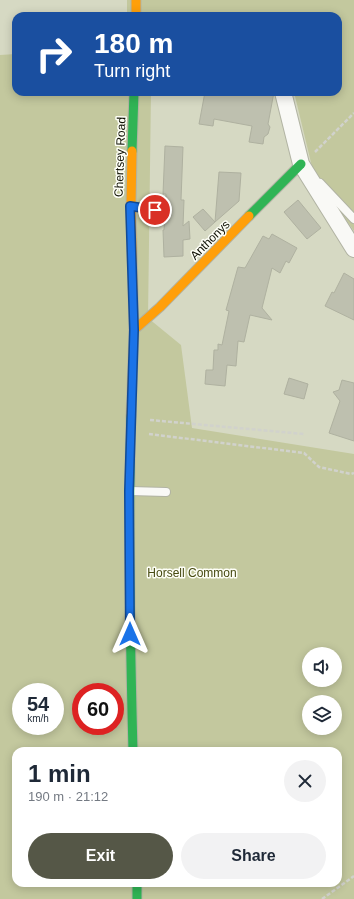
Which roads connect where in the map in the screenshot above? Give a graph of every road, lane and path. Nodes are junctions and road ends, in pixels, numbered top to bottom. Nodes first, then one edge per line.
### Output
1 (136, 0) edge
2 (136, 12) edge
3 (134, 96) edge
4 (284, 96) edge
5 (354, 113) edge
6 (301, 164) junction
7 (130, 206) junction
8 (155, 210) dead end
9 (354, 219) edge
10 (354, 249) edge
11 (134, 330) junction
12 (132, 418) junction
13 (141, 420) joint
14 (148, 434) dead end
15 (304, 434) dead end
16 (354, 472) edge
17 (129, 491) junction
18 (166, 492) dead end
19 (133, 747) edge
20 (354, 876) edge
21 (342, 885) edge
22 (137, 887) edge
23 (339, 887) edge
24 (137, 899) edge
25 (322, 899) edge

1 - 2 main road
3 - 7 main road, Chertsey Road
4 - 6 street
5 - 6 path
6 - 9 lane
6 - 10 street
6 - 11 main road, Anthonys
7 - 8 lane
7 - 11 main road, Chertsey Road
11 - 12 main road, Chertsey Road
12 - 13 lane
12 - 17 main road, Chertsey Road
13 - 15 path
14 - 16 path
17 - 18 lane
17 - 19 main road, Chertsey Road
20 - 21 path
22 - 24 main road
23 - 25 path

